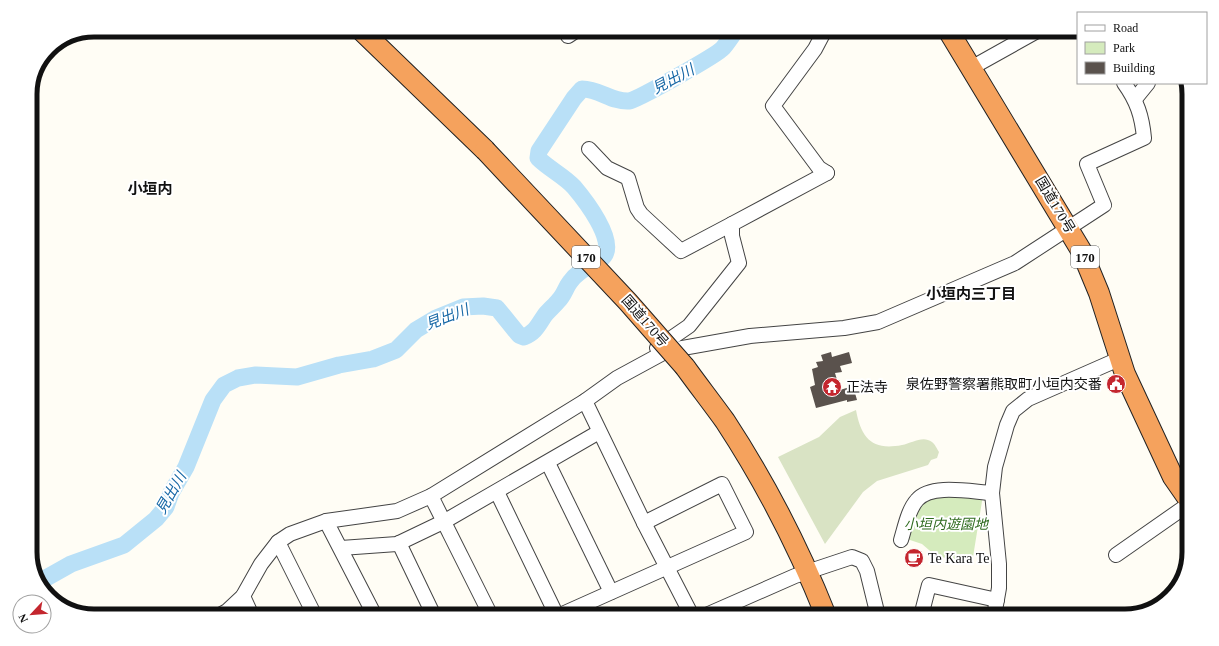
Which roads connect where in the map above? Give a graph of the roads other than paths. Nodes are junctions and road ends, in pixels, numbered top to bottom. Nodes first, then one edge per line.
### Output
1 (369, 37) edge
2 (373, 37) edge
3 (822, 37) edge
4 (952, 37) edge
5 (1026, 37) edge
6 (971, 68) junction
7 (404, 70) junction
8 (1125, 84) edge
9 (1147, 84) edge
10 (1135, 99) junction
11 (589, 149) dead end
12 (732, 224) junction
13 (1068, 228) junction
14 (1119, 359) junction
15 (644, 362) junction
16 (584, 401) junction
17 (599, 432) junction
18 (548, 463) junction
19 (1182, 484) edge
20 (497, 492) junction
21 (992, 493) junction
22 (431, 496) junction
23 (1182, 509) edge
24 (326, 521) junction
25 (445, 522) junction
26 (644, 523) junction
27 (901, 540) dead end
28 (278, 542) junction
29 (399, 543) junction
30 (341, 548) junction
31 (1116, 555) dead end
32 (668, 567) junction
33 (808, 572) junction
34 (611, 592) junction
35 (243, 596) junction
36 (997, 600) junction
37 (227, 609) edge
38 (249, 609) edge
39 (311, 609) edge
40 (372, 609) edge
41 (431, 609) edge
42 (488, 609) edge
43 (554, 609) edge
44 (573, 609) edge
45 (689, 609) edge
46 (720, 609) edge
47 (823, 609) edge
48 (876, 609) edge
49 (924, 609) edge
50 (995, 609) edge

1 - 7 highway, 国道170号 / 170
2 - 7 highway, 国道170号 / 170
3 - 12 street
4 - 6 highway, 国道170号 / 170
5 - 6 street
6 - 13 highway, 国道170号 / 170
7 - 33 highway, 国道170号 / 170, bridge
8 - 10 street
9 - 10 street
10 - 13 street
11 - 12 street
12 - 15 street
13 - 14 highway, 国道170号 / 170
13 - 15 street
14 - 19 highway, 国道170号 / 170
14 - 21 street
15 - 16 street
16 - 17 street
16 - 22 street
17 - 18 street
17 - 26 street
18 - 20 street
18 - 34 street
20 - 25 street
20 - 43 street
21 - 27 street
21 - 36 street
22 - 24 street
22 - 25 street
23 - 31 street
24 - 28 street
24 - 30 street
25 - 29 street
25 - 42 street
26 - 32 street
26 - 32 street
28 - 35 street
28 - 39 street
29 - 30 street
29 - 41 street
30 - 40 street
32 - 34 street
32 - 45 street
33 - 46 street
33 - 47 highway, 国道170号 / 170
33 - 48 street
34 - 44 street
35 - 37 street
35 - 38 street
36 - 49 street
36 - 50 street

